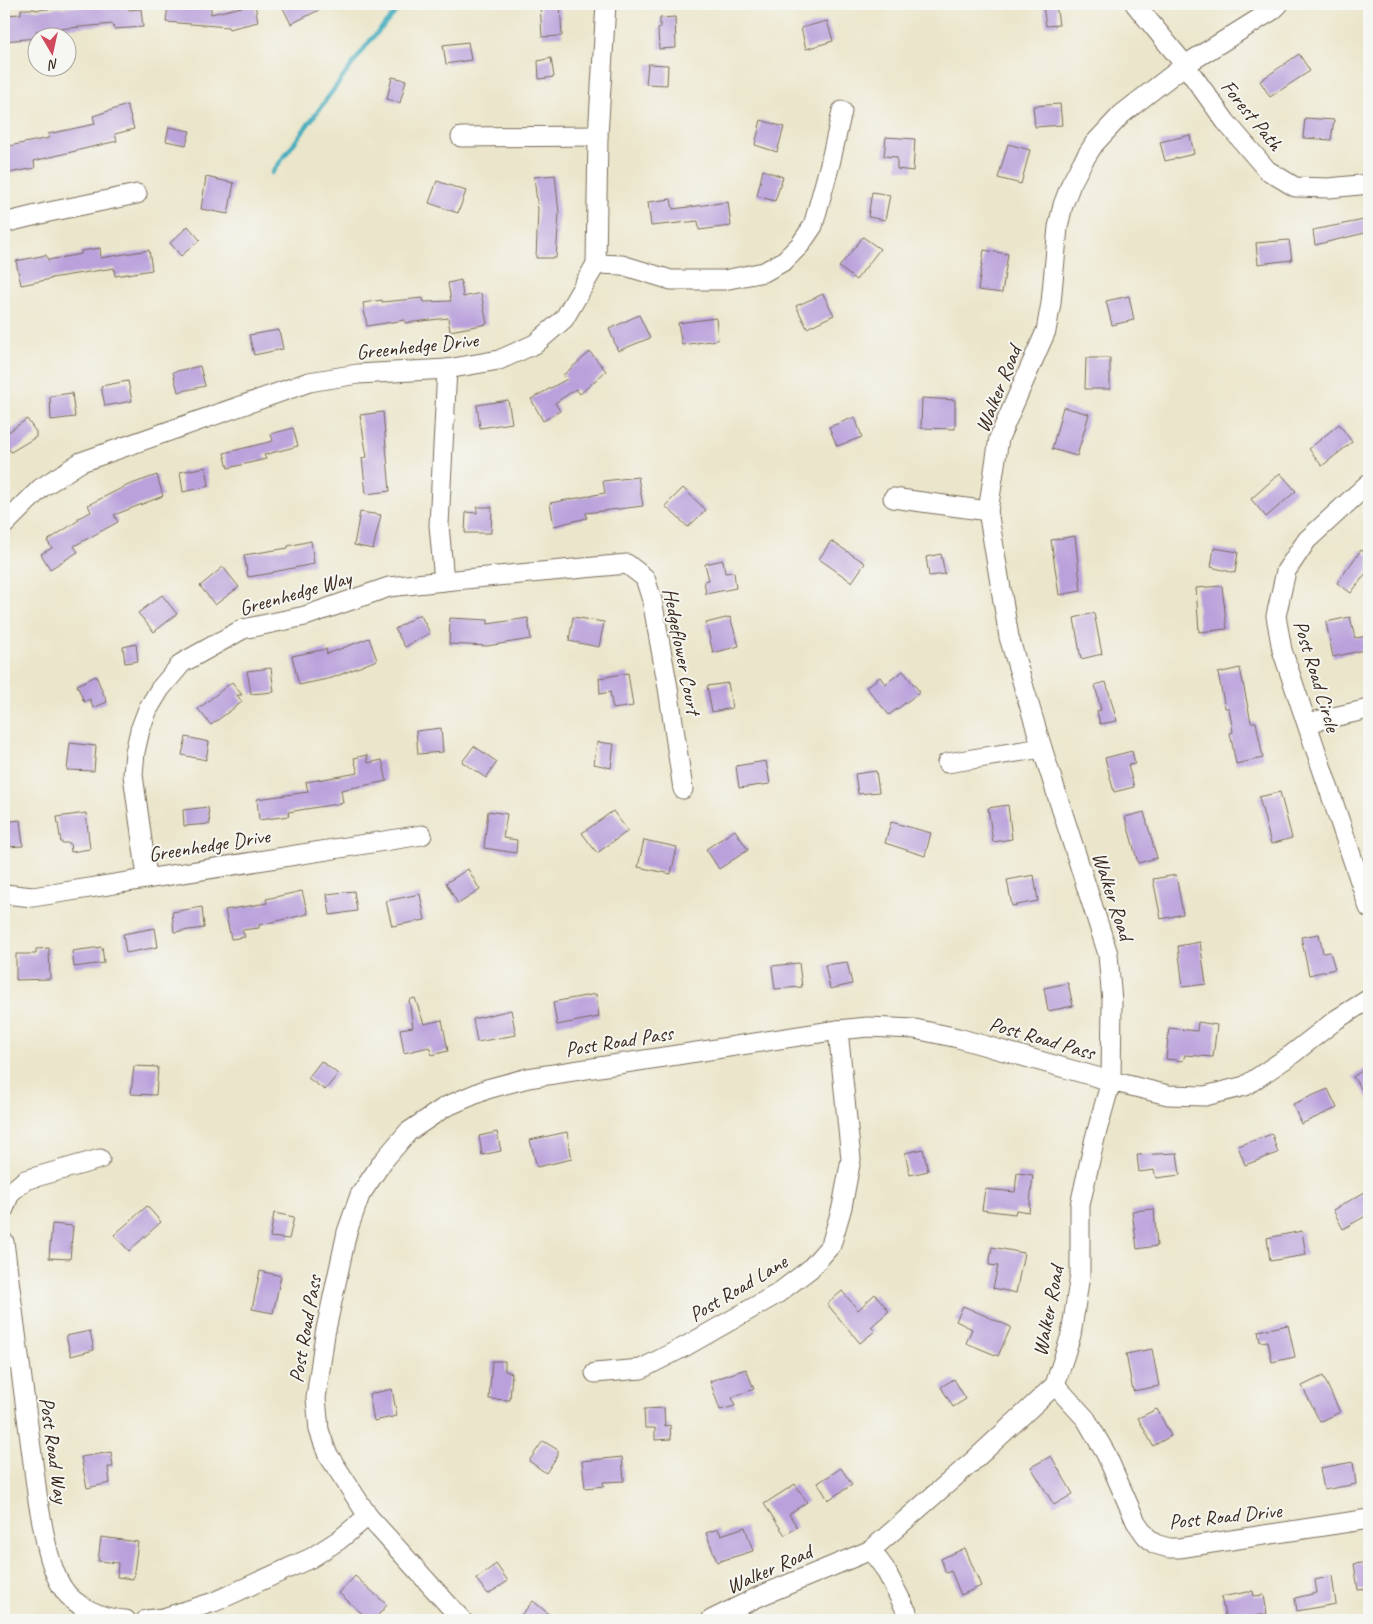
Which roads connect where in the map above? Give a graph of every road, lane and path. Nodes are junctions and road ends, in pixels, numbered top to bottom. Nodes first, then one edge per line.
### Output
1 (606, 4) edge
2 (1135, 4) edge
3 (1279, 4) edge
4 (1185, 64) junction
5 (842, 111) dead end
6 (598, 136) junction
7 (461, 137) dead end
8 (1369, 184) edge
9 (137, 194) dead end
10 (4, 223) edge
11 (596, 264) junction
12 (447, 369) junction
13 (1369, 483) edge
14 (893, 498) dead end
15 (988, 511) junction
16 (4, 525) edge
17 (444, 581) junction
18 (1369, 709) edge
19 (1307, 723) junction
20 (1042, 748) junction
21 (947, 763) dead end
22 (684, 789) dead end
23 (422, 835) dead end
24 (147, 877) junction
25 (4, 894) edge
26 (1369, 908) edge
27 (1369, 999) edge
28 (838, 1030) junction
29 (1110, 1081) junction
30 (100, 1159) dead end
31 (4, 1209) edge
32 (4, 1242) edge
33 (595, 1373) dead end
34 (1055, 1385) junction
35 (368, 1516) junction
36 (1369, 1519) edge
37 (871, 1550) junction
38 (126, 1620) edge
39 (146, 1620) edge
40 (462, 1620) edge
41 (711, 1620) edge
42 (911, 1620) edge

1 - 6 street, Greenhedge Drive
2 - 4 street, Forest Path
3 - 4 street, Walker Road
4 - 8 street, Forest Path
4 - 15 street, Walker Road
5 - 11 street
6 - 7 street
6 - 11 street, Greenhedge Drive
9 - 10 street
11 - 12 street, Greenhedge Drive
12 - 16 street, Greenhedge Drive
12 - 17 street
13 - 19 street, Post Road Circle
14 - 15 street
15 - 20 street, Walker Road
17 - 22 street, Hedgeflower Court
17 - 24 street, Greenhedge Way
18 - 19 street
19 - 26 street, Post Road Circle
20 - 21 street
20 - 29 street, Walker Road
23 - 24 street, Greenhedge Drive
24 - 25 street, Greenhedge Drive
27 - 29 street, Post Road Pass
28 - 29 street, Post Road Pass
28 - 33 street, Post Road Lane
28 - 35 street, Post Road Pass
29 - 34 street, Walker Road
30 - 31 street
32 - 38 street, Post Road Way
34 - 36 street, Post Road Drive
34 - 37 street, Walker Road
35 - 39 street
35 - 40 street, Post Road Pass
37 - 41 street, Walker Road
37 - 42 street

